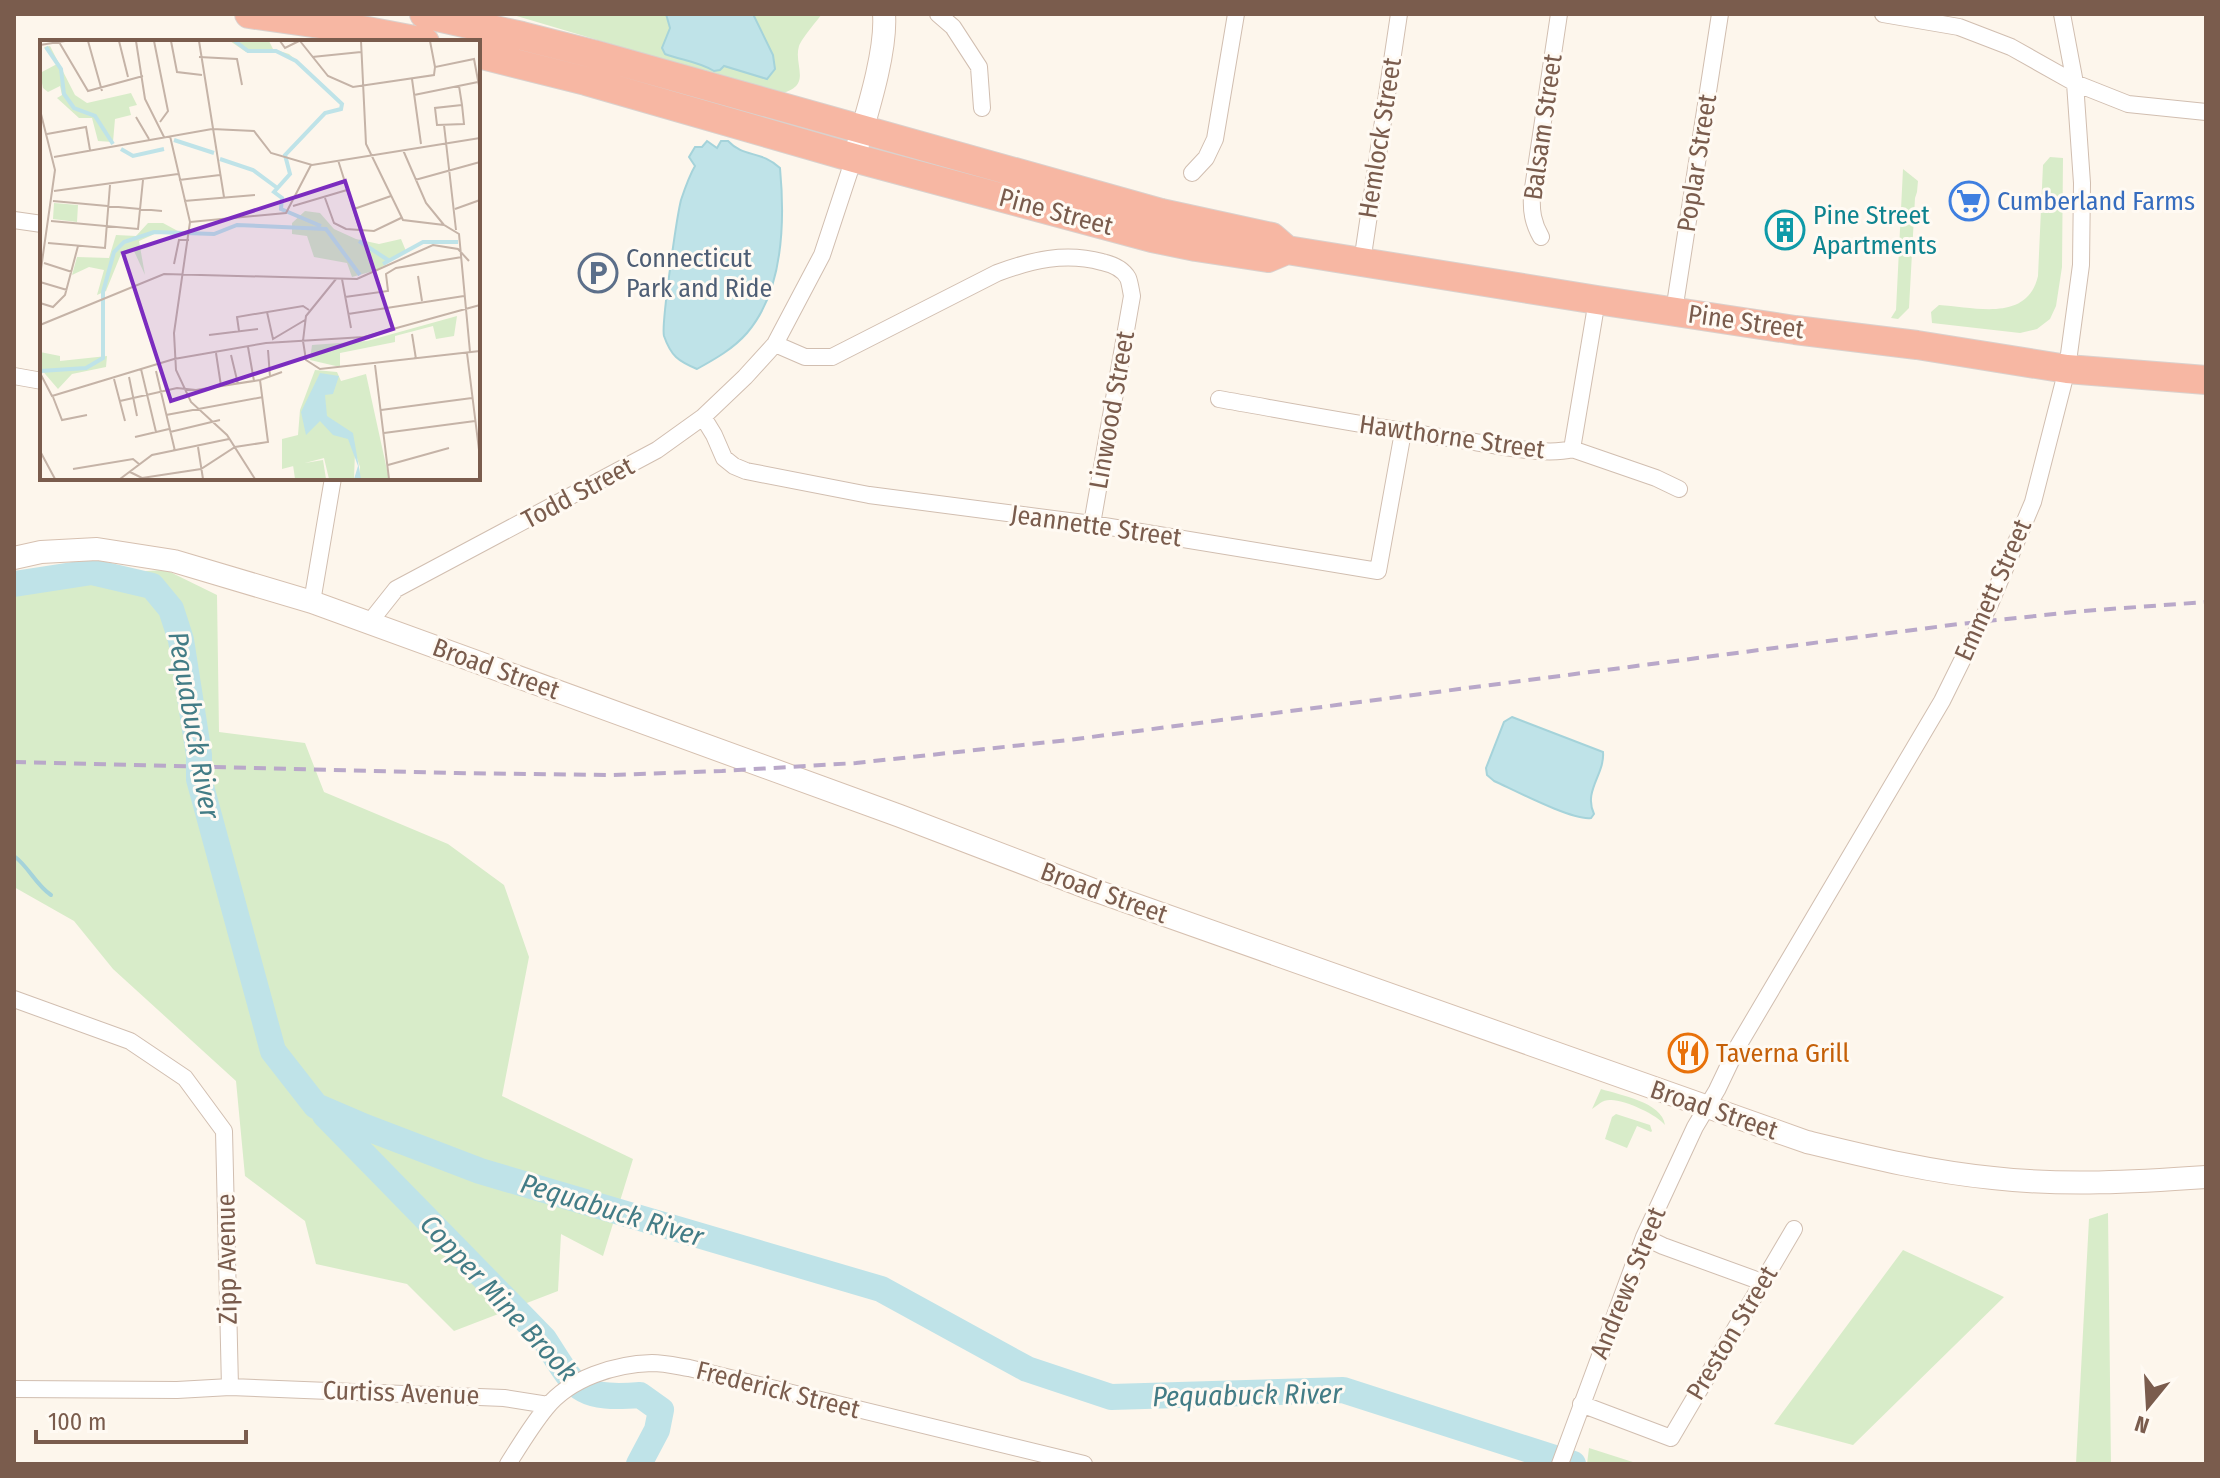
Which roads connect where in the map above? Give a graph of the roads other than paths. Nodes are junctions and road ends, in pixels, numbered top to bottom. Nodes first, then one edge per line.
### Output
1 (249, 14) edge
2 (424, 14) edge
3 (884, 14) edge
4 (938, 14) edge
5 (1236, 14) edge
6 (1399, 14) edge
7 (1559, 14) edge
8 (1720, 14) edge
9 (1883, 14) edge
10 (2062, 14) edge
11 (414, 40) edge
12 (480, 54) edge
13 (2075, 83) junction
14 (982, 108) dead end
15 (2206, 112) edge
16 (862, 130) junction
17 (854, 158) junction
18 (1192, 173) dead end
19 (14, 220) edge
20 (40, 224) edge
21 (1541, 237) dead end
22 (1287, 250) junction
23 (1362, 262) junction
24 (1597, 300) junction
25 (1674, 311) junction
26 (775, 344) junction
27 (2067, 369) junction
28 (14, 376) edge
29 (2206, 380) edge
30 (40, 381) edge
31 (1219, 399) dead end
32 (703, 417) junction
33 (1403, 432) junction
34 (1572, 449) junction
35 (333, 480) edge
36 (1679, 489) dead end
37 (1092, 524) junction
38 (14, 558) edge
39 (312, 602) junction
40 (369, 623) junction
41 (14, 999) edge
42 (1706, 1107) junction
43 (2206, 1177) edge
44 (1794, 1229) dead end
45 (1644, 1237) junction
46 (1762, 1282) junction
47 (230, 1387) junction
48 (14, 1389) edge
49 (1581, 1404) junction
50 (548, 1405) junction
51 (508, 1464) edge
52 (1084, 1464) edge
53 (1560, 1464) edge

1 - 11 highway
2 - 16 highway, Pine Street
3 - 16 main road
4 - 14 street
5 - 18 street
6 - 23 street, Hemlock Street
7 - 21 street, Balsam Street
8 - 25 street, Poplar Street
9 - 13 street
10 - 13 street, Emmett Street
12 - 17 highway, Pine Street
13 - 15 street
13 - 27 street, Emmett Street
16 - 17 main road
16 - 22 highway, Pine Street
17 - 22 highway, Pine Street
17 - 26 street, Todd Street
19 - 20 street
22 - 23 highway, Pine Street
23 - 24 highway, Pine Street
24 - 25 highway, Pine Street
24 - 34 street
25 - 27 highway, Pine Street
26 - 32 street, Todd Street
26 - 37 street, Linwood Street
27 - 29 highway, Pine Street
27 - 42 street, Emmett Street
28 - 30 street
31 - 33 street, Hawthorne Street
32 - 37 street, Jeannette Street
32 - 40 street, Todd Street
33 - 34 street, Hawthorne Street
33 - 37 street, Jeannette Street
34 - 36 street, Hawthorne Street
35 - 39 street
38 - 39 main road, Broad Street
39 - 40 main road, Broad Street
40 - 42 main road, Broad Street
41 - 47 street, Zipp Avenue
42 - 43 main road, Broad Street
42 - 45 street, Andrews Street
44 - 46 street, Preston Street
45 - 46 street
45 - 49 street, Andrews Street
46 - 49 street, Preston Street
47 - 48 street, Curtiss Avenue
47 - 50 street, Curtiss Avenue
49 - 53 street, Andrews Street
50 - 51 street, Frederick Street
50 - 52 street, Frederick Street

